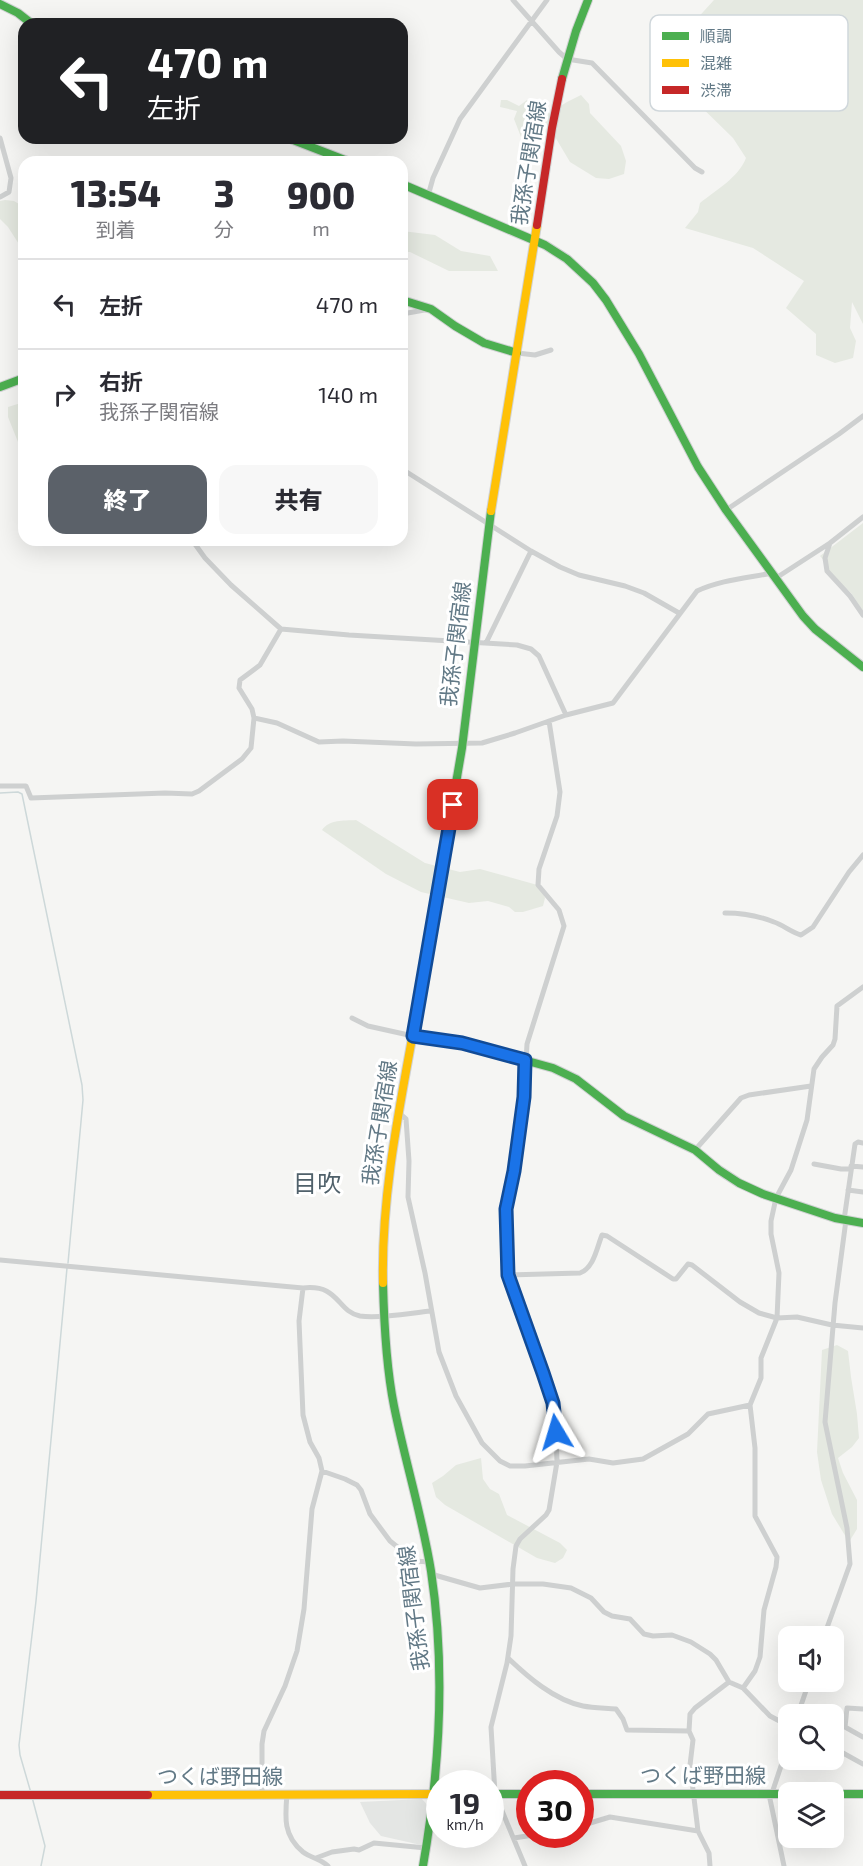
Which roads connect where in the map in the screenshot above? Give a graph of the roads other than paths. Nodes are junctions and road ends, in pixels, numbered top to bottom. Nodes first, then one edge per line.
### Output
1 (513, 0) edge
2 (547, 0) edge
3 (588, 0) edge
4 (0, 4) edge
5 (24, 18) edge
6 (531, 21) junction
7 (567, 59) junction
8 (0, 138) edge
9 (304, 144) edge
10 (334, 156) edge
11 (702, 172) dead end
12 (408, 187) edge
13 (428, 196) junction
14 (0, 197) edge
15 (535, 240) junction
16 (408, 302) edge
17 (431, 309) junction
18 (408, 313) edge
19 (551, 350) dead end
20 (517, 353) junction
21 (18, 380) edge
22 (0, 387) edge
23 (863, 416) edge
24 (408, 473) edge
25 (726, 510) junction
26 (863, 517) edge
27 (489, 524) junction
28 (830, 543) junction
29 (196, 546) edge
30 (531, 551) junction
31 (774, 575) junction
32 (679, 613) junction
33 (863, 615) edge
34 (281, 629) junction
35 (474, 642) junction
36 (486, 643) junction
37 (863, 667) edge
38 (566, 715) junction
39 (254, 718) junction
40 (549, 721) junction
41 (463, 744) junction
42 (0, 786) edge
43 (863, 855) edge
44 (725, 913) dead end
45 (863, 987) edge
46 (352, 1018) dead end
47 (413, 1036) junction
48 (525, 1060) junction
49 (811, 1086) junction
50 (398, 1113) junction
51 (863, 1143) edge
52 (694, 1150) junction
53 (814, 1164) dead end
54 (863, 1167) edge
55 (851, 1168) junction
56 (848, 1190) junction
57 (863, 1192) edge
58 (776, 1198) junction
59 (845, 1220) junction
60 (863, 1224) edge
61 (0, 1260) edge
62 (508, 1275) junction
63 (303, 1288) junction
64 (431, 1311) junction
65 (384, 1316) junction
66 (777, 1318) junction
67 (832, 1325) junction
68 (863, 1328) edge
69 (750, 1405) junction
70 (556, 1462) junction
71 (322, 1471) junction
72 (429, 1562) junction
73 (431, 1574) junction
74 (513, 1584) junction
75 (828, 1626) edge
76 (508, 1658) junction
77 (729, 1682) junction
78 (743, 1688) junction
79 (863, 1709) edge
80 (778, 1720) edge
81 (689, 1731) junction
82 (863, 1737) edge
83 (844, 1754) edge
84 (863, 1764) edge
85 (438, 1770) edge
86 (492, 1770) edge
87 (779, 1770) edge
88 (287, 1794) junction
89 (426, 1794) edge
90 (594, 1794) edge
91 (695, 1794) junction
92 (771, 1794) junction
93 (778, 1794) edge
94 (844, 1794) edge
95 (863, 1794) edge
96 (0, 1795) edge
97 (262, 1795) junction
98 (504, 1817) edge
99 (594, 1822) edge
100 (698, 1831) junction
101 (514, 1838) joint
102 (426, 1848) joint
103 (316, 1858) junction
104 (422, 1865) edge
105 (328, 1866) edge
106 (525, 1866) edge
107 (710, 1866) edge
108 (784, 1866) edge

1 - 6 street
2 - 6 street
3 - 7 main road, 我孫子関宿線
4 - 5 main road
6 - 7 street
6 - 13 street
7 - 11 street
7 - 15 main road, 我孫子関宿線
8 - 14 street
9 - 10 main road
12 - 13 main road
13 - 15 main road
15 - 20 main road, 我孫子関宿線
15 - 25 main road
16 - 17 main road
17 - 18 street
17 - 20 main road
19 - 20 street
20 - 27 main road, 我孫子関宿線
21 - 22 main road
23 - 25 street
24 - 27 street
25 - 31 main road
26 - 28 street
27 - 30 street
27 - 35 main road, 我孫子関宿線
28 - 31 street
28 - 33 street
29 - 34 street
30 - 32 street
30 - 36 street
31 - 32 street
31 - 37 main road
32 - 38 street
34 - 35 street
34 - 39 street
35 - 36 street
35 - 41 main road, 我孫子関宿線
36 - 38 street
38 - 40 street
39 - 41 street
39 - 42 street
40 - 41 street
40 - 48 street
41 - 47 main road, 我孫子関宿線
43 - 44 street
45 - 49 street
46 - 47 street
47 - 48 main road
47 - 50 main road, 我孫子関宿線
48 - 52 main road
48 - 62 street
49 - 52 street
49 - 58 street
50 - 64 street
50 - 65 main road, 我孫子関宿線
51 - 55 street
52 - 58 main road
53 - 55 street
54 - 55 street
55 - 56 street
56 - 57 street
56 - 59 street
58 - 59 main road
58 - 66 street
59 - 60 main road
59 - 67 street
61 - 63 street
62 - 66 street
62 - 70 street
63 - 65 street
63 - 71 street
64 - 65 street
64 - 70 street
65 - 72 main road, 我孫子関宿線
66 - 67 street
66 - 69 street
67 - 68 street
67 - 75 street
69 - 70 street
69 - 78 street
70 - 74 street
71 - 72 street
71 - 97 street
72 - 73 main road, 我孫子関宿線
73 - 74 street
73 - 85 main road, 我孫子関宿線
74 - 76 street
74 - 77 street
76 - 81 street
76 - 86 street
77 - 78 street
77 - 81 street
78 - 80 street
79 - 82 street
81 - 91 street
83 - 84 street
87 - 92 street
88 - 89 main road, つくば野田線
88 - 97 main road, つくば野田線
88 - 103 street
90 - 91 main road, つくば野田線
91 - 92 main road, つくば野田線
91 - 100 street
92 - 93 main road, つくば野田線
92 - 108 street
94 - 95 main road
96 - 97 main road, つくば野田線
98 - 101 street
99 - 100 street
100 - 107 street
101 - 106 street
102 - 103 street
102 - 104 main road, 我孫子関宿線
103 - 105 street

